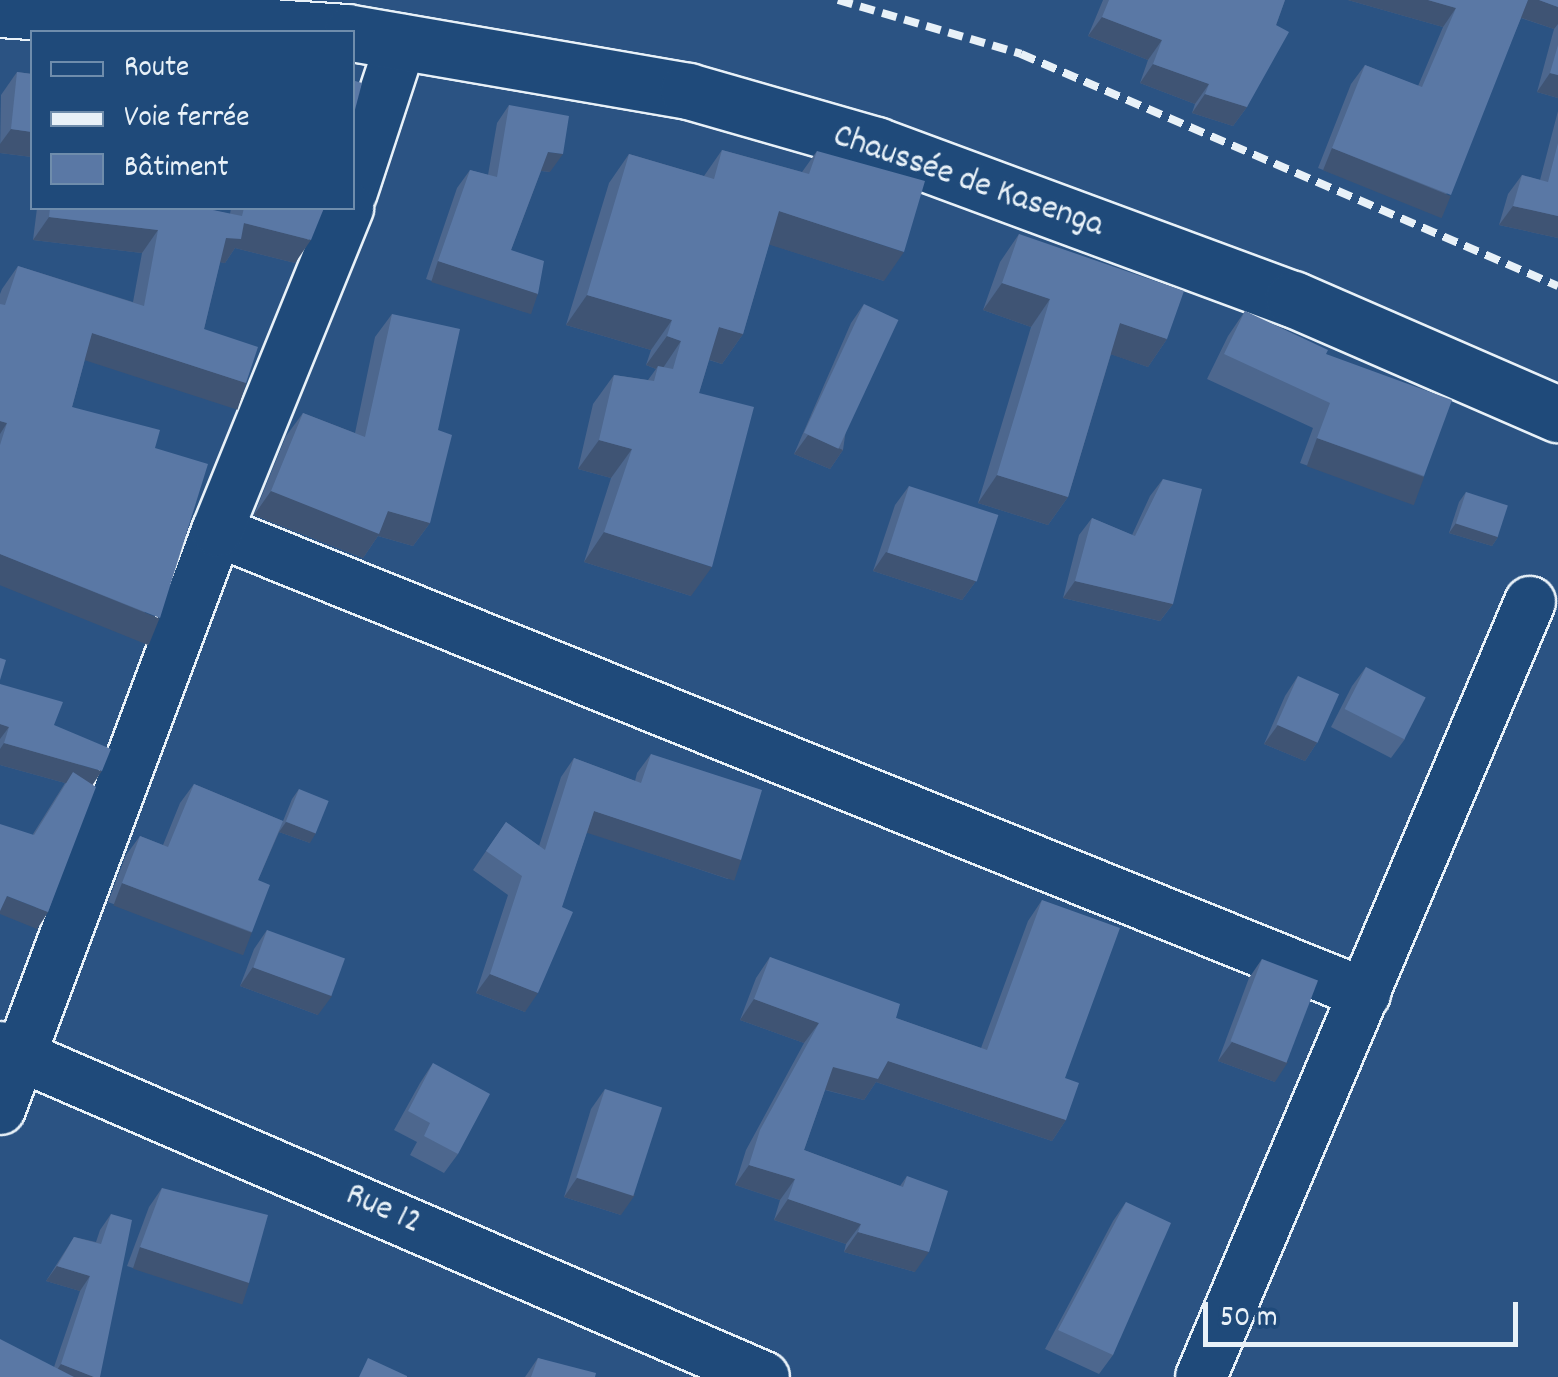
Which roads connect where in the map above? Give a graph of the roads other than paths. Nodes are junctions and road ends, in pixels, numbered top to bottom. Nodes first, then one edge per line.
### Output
1 (0, 8) edge
2 (299, 30) edge
3 (367, 35) edge
4 (355, 161) edge
5 (347, 210) edge
6 (1558, 414) edge
7 (216, 531) junction
8 (1530, 602) dead end
9 (1365, 994) junction
10 (10, 1051) edge
11 (0, 1108) edge
12 (764, 1377) edge
13 (1201, 1377) edge

1 - 2 main road, Chaussée de Kasenga
3 - 4 street
3 - 6 main road, Chaussée de Kasenga
5 - 7 street
7 - 9 street
7 - 10 street
8 - 9 street
9 - 13 street
10 - 11 street
10 - 12 street, Rue 12

